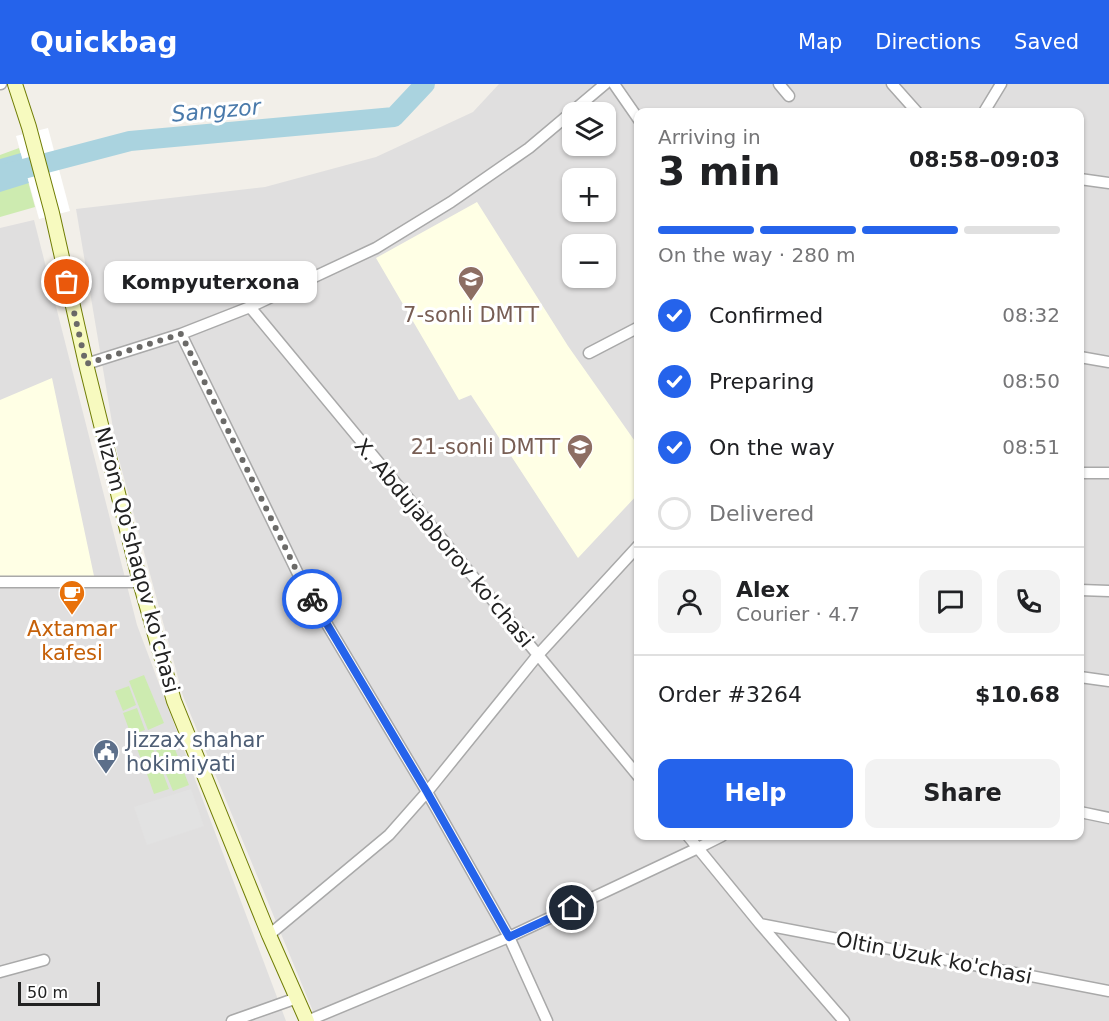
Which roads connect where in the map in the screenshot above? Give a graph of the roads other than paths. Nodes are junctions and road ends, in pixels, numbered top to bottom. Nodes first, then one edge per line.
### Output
1 (15, 84) edge
2 (605, 84) edge
3 (614, 84) edge
4 (779, 84) edge
5 (891, 84) edge
6 (1001, 84) edge
7 (789, 96) dead end
8 (913, 108) edge
9 (986, 108) edge
10 (634, 113) edge
11 (1084, 180) edge
12 (1109, 183) edge
13 (250, 307) junction
14 (634, 330) edge
15 (181, 334) junction
16 (589, 352) dead end
17 (1084, 358) edge
18 (1109, 362) edge
19 (86, 364) junction
20 (1084, 473) edge
21 (1109, 473) edge
22 (634, 550) edge
23 (0, 582) edge
24 (140, 582) junction
25 (1084, 590) edge
26 (1109, 591) edge
27 (537, 656) junction
28 (1084, 678) edge
29 (1109, 681) edge
30 (634, 771) edge
31 (427, 792) junction
32 (1084, 813) edge
33 (1109, 818) edge
34 (691, 840) edge
35 (714, 840) edge
36 (698, 848) junction
37 (760, 924) junction
38 (269, 935) junction
39 (509, 937) junction
40 (44, 960) dead end
41 (0, 972) edge
42 (1109, 992) edge
43 (297, 998) junction
44 (232, 1021) edge
45 (307, 1021) edge
46 (547, 1021) edge
47 (844, 1021) edge

1 - 19 main road, Nizom Qo'shaqov ko'chasi
2 - 13 street
3 - 10 street
4 - 7 street
5 - 8 street
6 - 9 street
11 - 12 street
13 - 15 street
13 - 27 street, X. Abdujabborov ko'chasi
14 - 16 street
15 - 19 street
15 - 31 street
17 - 18 street
19 - 24 main road, Nizom Qo'shaqov ko'chasi
20 - 21 street
22 - 27 street
23 - 24 street
24 - 38 main road, Nizom Qo'shaqov ko'chasi
25 - 26 street
27 - 30 street, X. Abdujabborov ko'chasi
27 - 31 street
28 - 29 street
31 - 38 street
31 - 39 street
32 - 33 street
34 - 36 street
35 - 36 street
36 - 37 street
36 - 39 street
37 - 42 street, Oltin Uzuk ko'chasi
37 - 47 street
38 - 43 main road, Nizom Qo'shaqov ko'chasi
39 - 45 street
39 - 46 street
40 - 41 street
43 - 44 street
43 - 45 main road, Nizom Qo'shaqov ko'chasi

